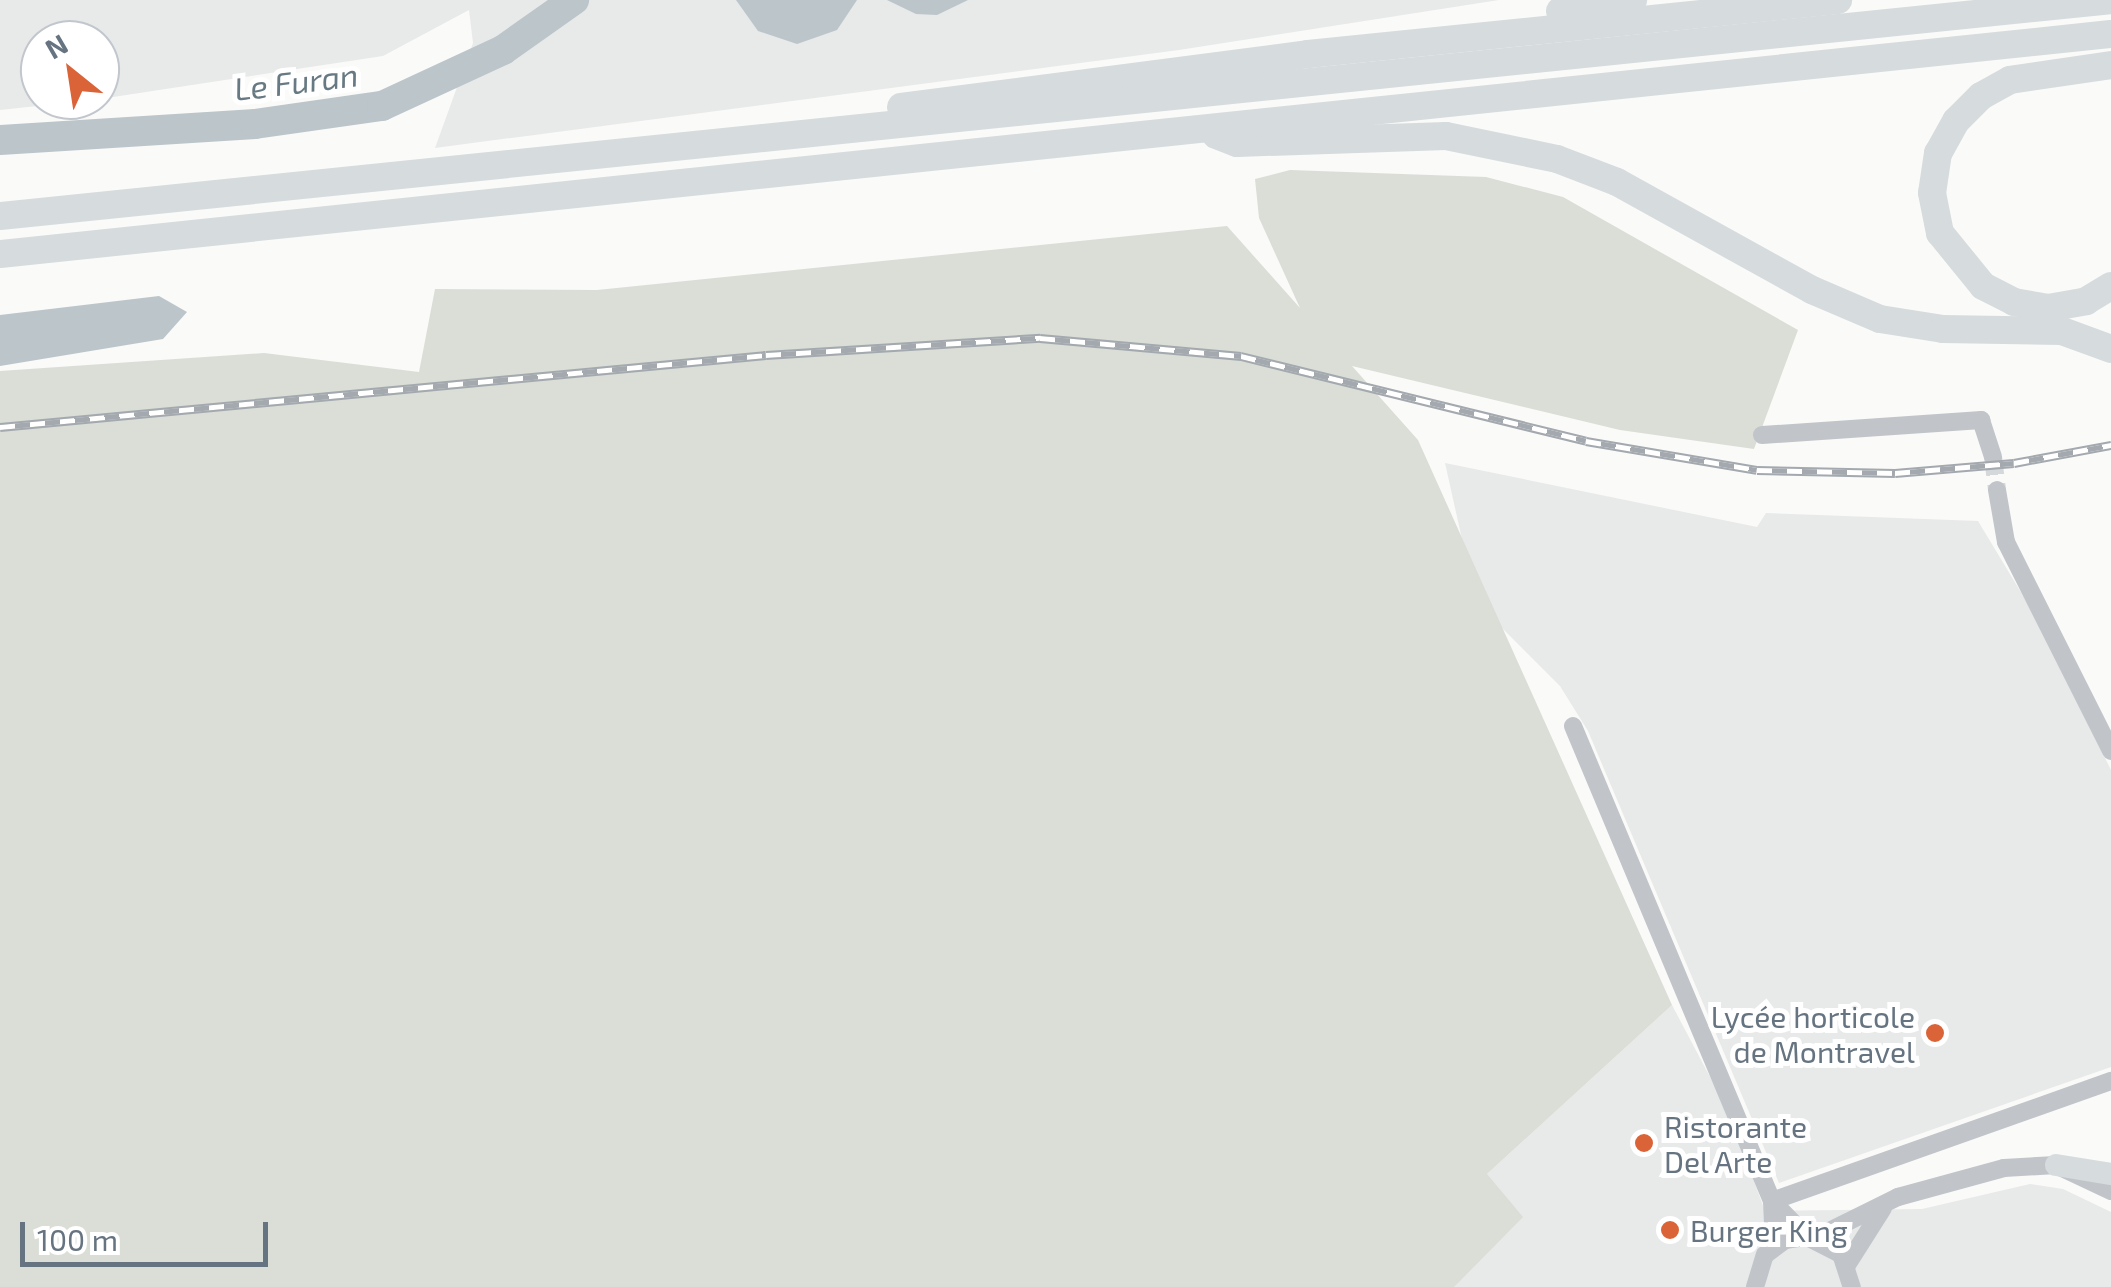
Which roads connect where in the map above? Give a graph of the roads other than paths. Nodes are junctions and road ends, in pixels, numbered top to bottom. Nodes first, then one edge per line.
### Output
1 (1633, 0) edge
2 (1838, 0) edge
3 (2111, 0) edge
4 (2111, 34) edge
5 (1308, 54) junction
6 (2111, 64) edge
7 (1201, 128) junction
8 (850, 131) junction
9 (0, 216) edge
10 (0, 254) edge
11 (2111, 286) edge
12 (2111, 324) edge
13 (2062, 331) junction
14 (2111, 349) edge
15 (1762, 435) dead end
16 (1993, 457) tunnel mouth
17 (1997, 490) tunnel mouth
18 (1573, 726) dead end
19 (2111, 751) edge
20 (2111, 1081) edge
21 (2056, 1165) junction
22 (2111, 1174) edge
23 (2111, 1191) edge
24 (1772, 1201) junction
25 (1882, 1208) junction
26 (1811, 1237) junction
27 (1774, 1246) junction
28 (1848, 1265) junction
29 (1755, 1287) edge
30 (1852, 1287) edge

1 - 5 highway
2 - 5 highway
3 - 8 highway
4 - 7 highway
5 - 8 highway
6 - 11 highway
7 - 10 highway
7 - 13 highway
8 - 9 highway
12 - 13 highway
13 - 14 highway
15 - 16 street
17 - 19 street
18 - 24 street
20 - 24 street
21 - 22 main road
21 - 23 street
21 - 25 street
24 - 26 street
24 - 27 street
25 - 26 street
25 - 28 street
26 - 27 street
26 - 28 street
27 - 29 street
28 - 30 street

